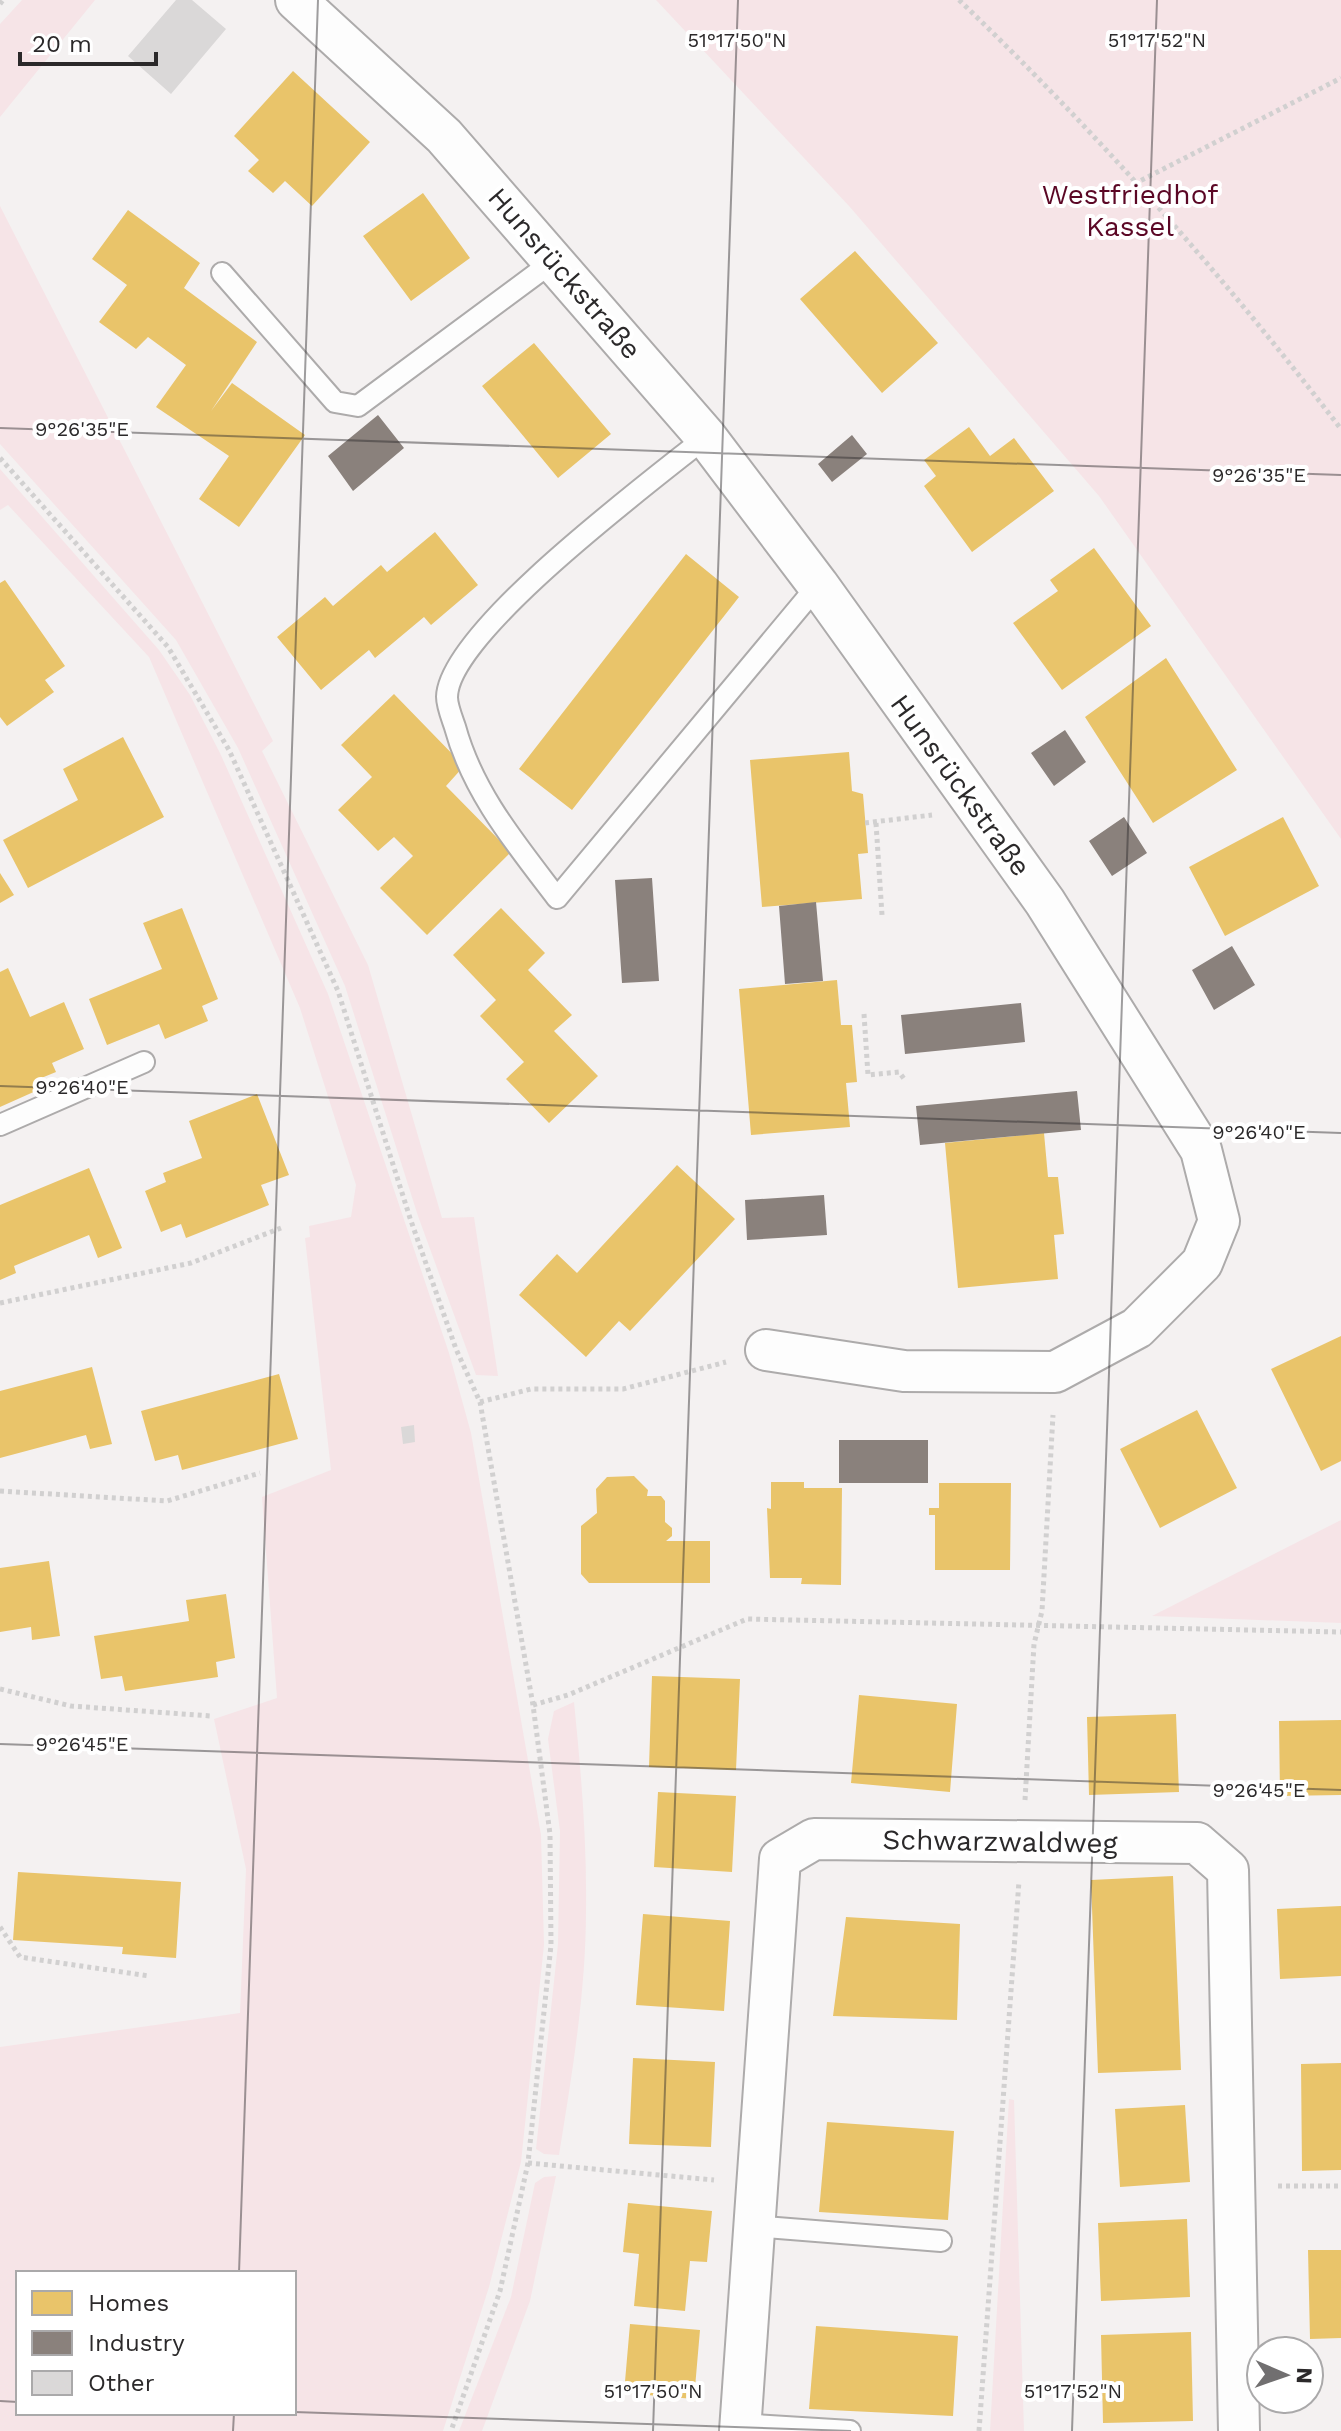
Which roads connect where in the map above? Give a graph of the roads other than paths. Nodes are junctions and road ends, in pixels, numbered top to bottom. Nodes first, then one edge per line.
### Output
1 (296, 0) edge
2 (555, 260) junction
3 (222, 273) dead end
4 (706, 437) junction
5 (818, 585) junction
6 (144, 1062) dead end
7 (0, 1125) edge
8 (766, 1350) road end
9 (753, 2226) junction
10 (941, 2241) dead end
11 (740, 2427) edge
12 (850, 2431) edge
13 (1239, 2431) edge

1 - 2 street, Hunsrückstraße
2 - 3 lane
2 - 4 street, Hunsrückstraße
4 - 5 street, Hunsrückstraße
4 - 5 lane
5 - 8 street, Hunsrückstraße
6 - 7 lane
9 - 10 lane
9 - 11 street, Schwarzwaldweg
9 - 13 street, Schwarzwaldweg
11 - 12 lane

